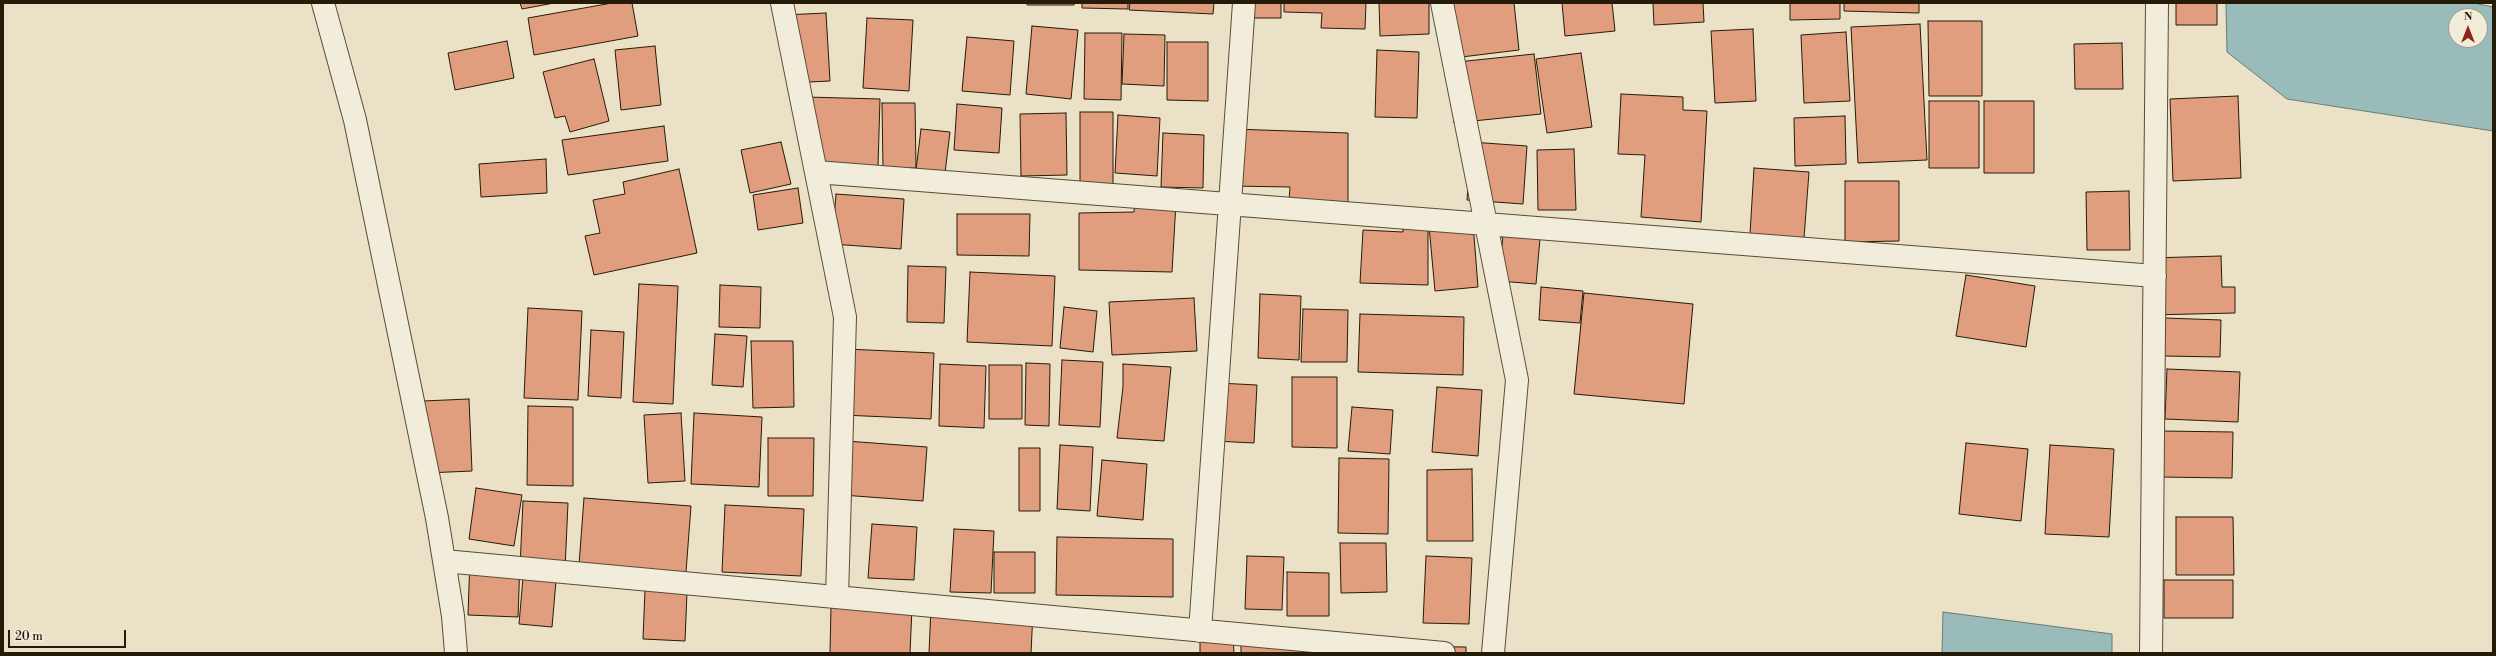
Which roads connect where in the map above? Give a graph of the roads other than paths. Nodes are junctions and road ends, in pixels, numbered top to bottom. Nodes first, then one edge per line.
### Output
1 (323, 3) edge
2 (782, 3) edge
3 (1244, 3) edge
4 (1442, 3) edge
5 (2157, 3) edge
6 (816, 172) junction
7 (1230, 204) junction
8 (1486, 224) junction
9 (2154, 276) junction
10 (444, 562) junction
11 (837, 597) junction
12 (1200, 631) junction
13 (456, 653) edge
14 (1444, 653) edge
15 (1493, 653) edge
16 (2152, 653) edge

1 - 10 street
2 - 6 street
3 - 7 street
4 - 8 street
5 - 9 street
6 - 7 street
6 - 11 street
7 - 8 street
7 - 12 street
8 - 9 street
8 - 15 street
9 - 16 street
10 - 11 street
10 - 13 street
11 - 12 street
12 - 14 street

